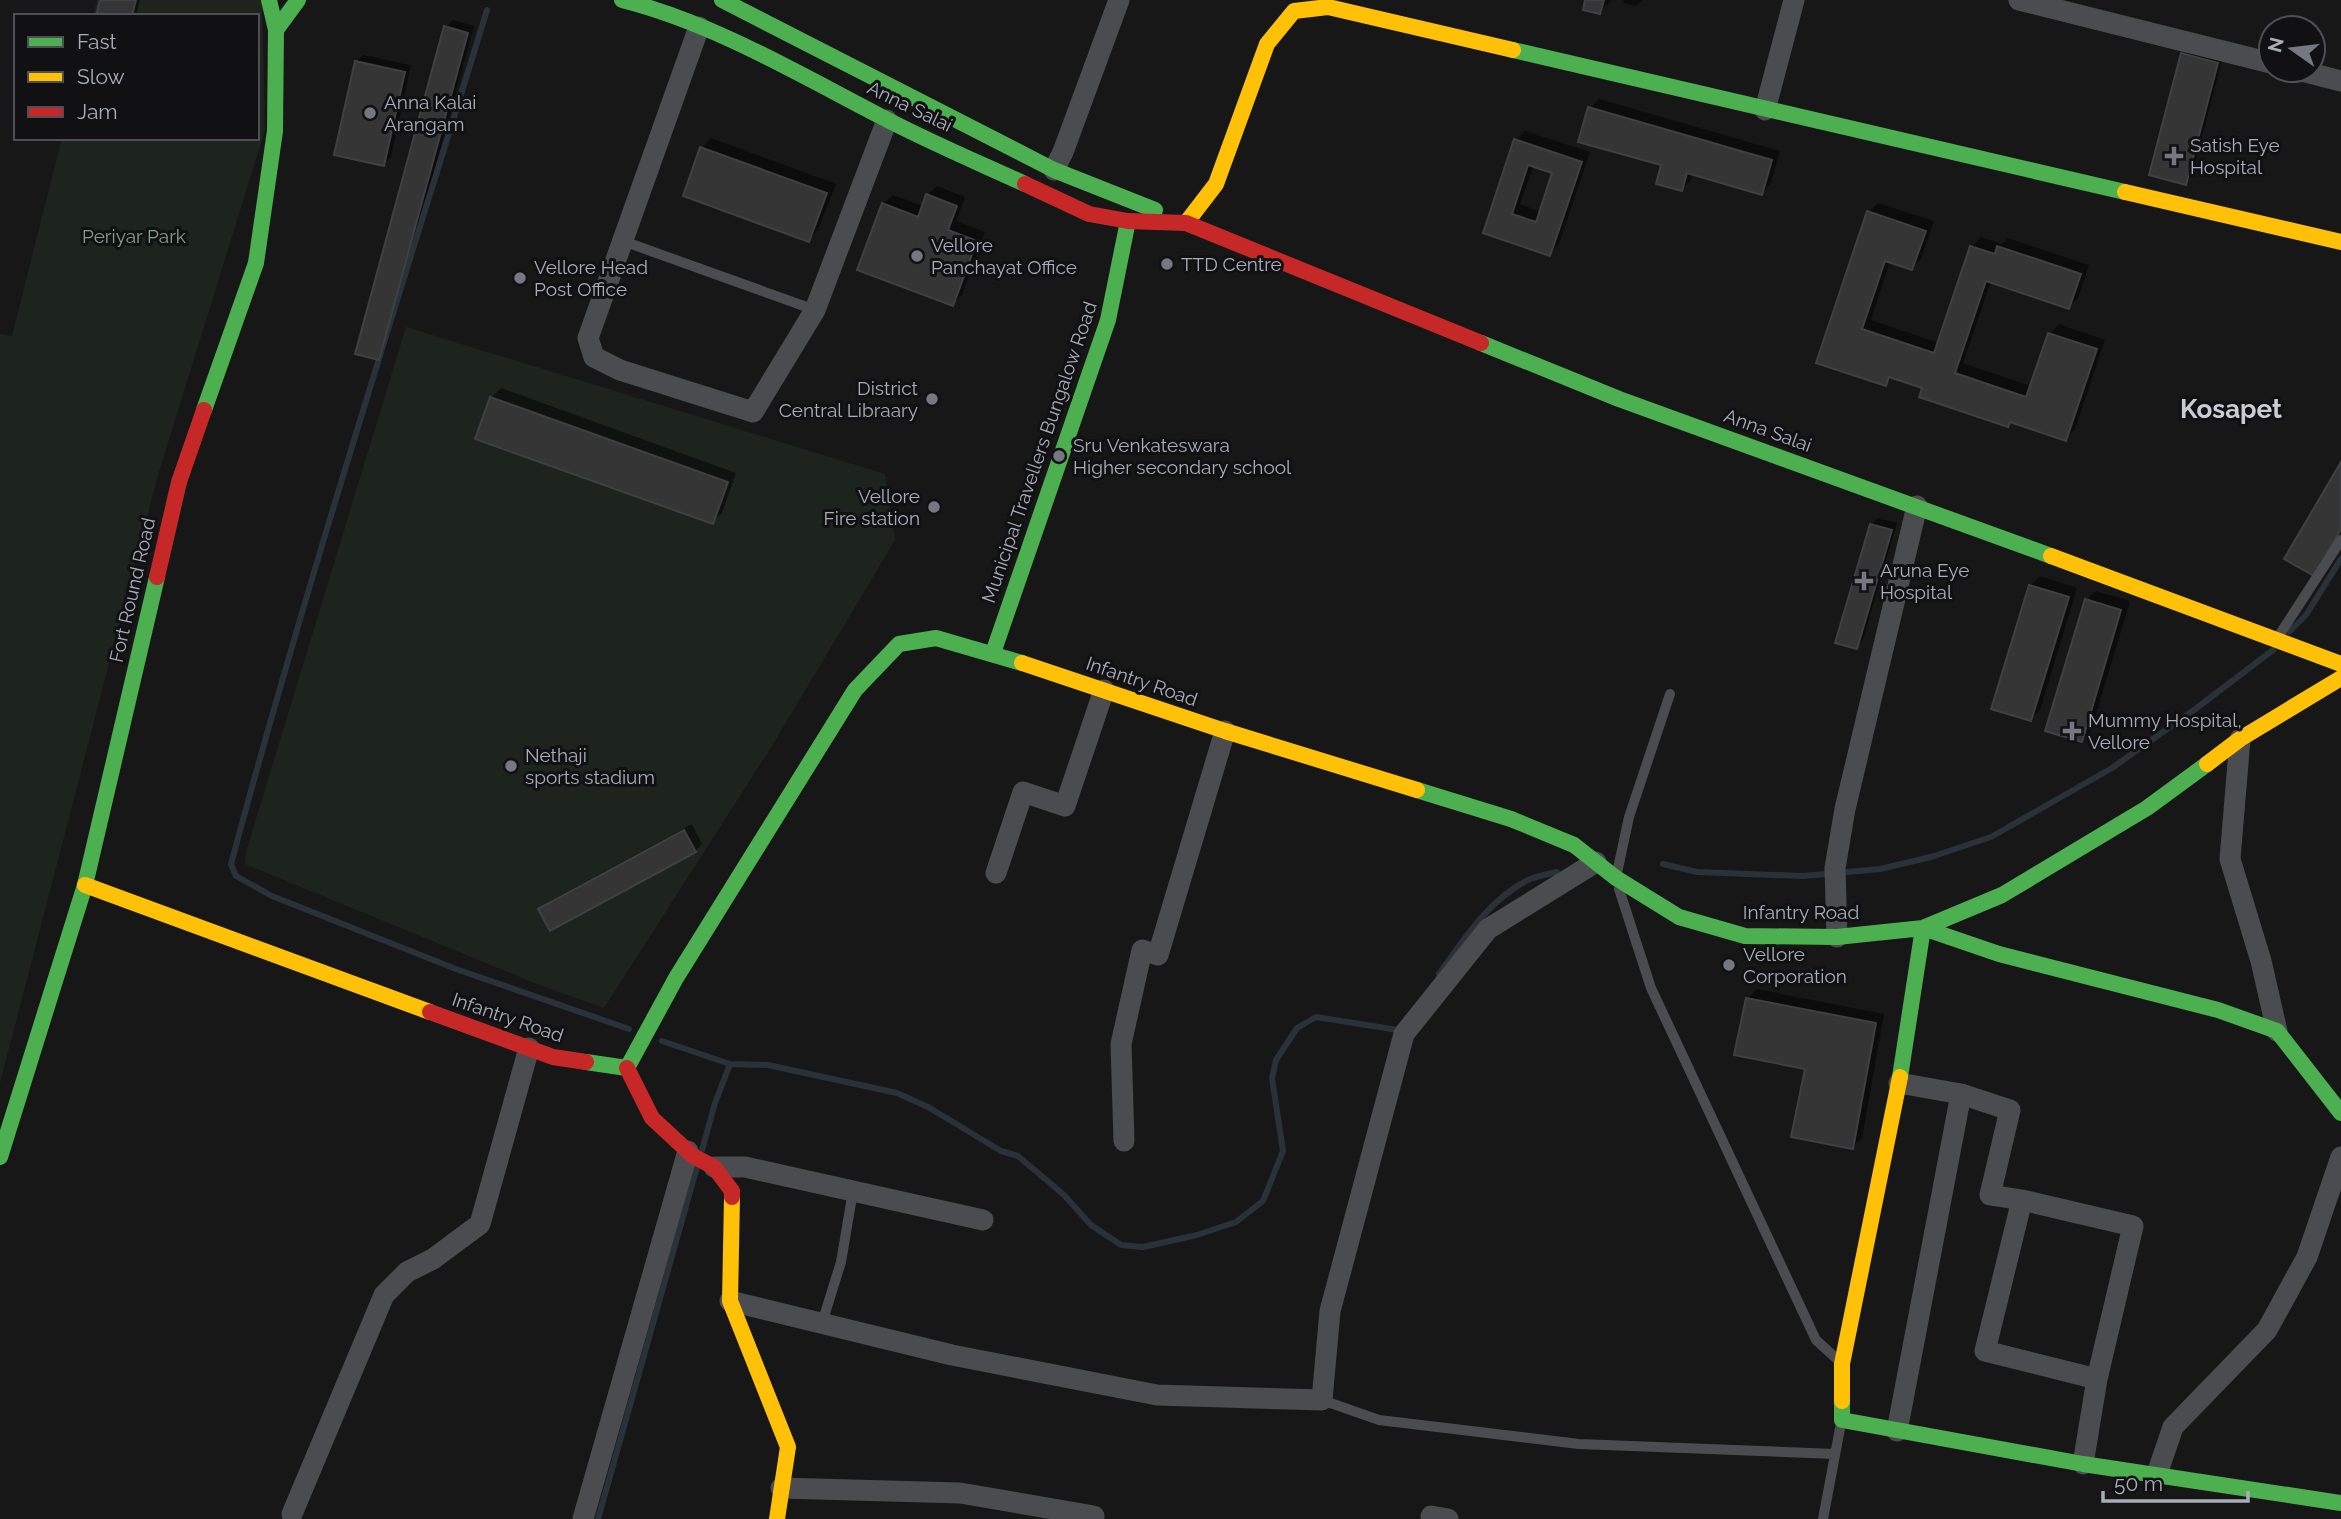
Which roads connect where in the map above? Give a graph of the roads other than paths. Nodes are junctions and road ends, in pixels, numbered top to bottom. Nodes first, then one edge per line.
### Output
1 (269, 0) edge
2 (298, 0) edge
3 (622, 0) edge
4 (722, 0) edge
5 (1119, 0) edge
6 (1794, 0) edge
7 (2019, 0) edge
8 (1294, 6) edge
9 (699, 27) junction
10 (276, 30) junction
11 (2257, 60) edge
12 (1765, 110) junction
13 (887, 120) junction
14 (1054, 170) junction
15 (1128, 221) junction
16 (1186, 223) junction
17 (622, 241) junction
18 (2341, 242) edge
19 (815, 310) junction
20 (1917, 506) junction
21 (2341, 540) edge
22 (2277, 640) junction
23 (993, 653) junction
24 (2341, 664) edge
25 (2341, 678) edge
26 (1104, 690) junction
27 (1670, 694) dead end
28 (1225, 731) junction
29 (2240, 739) junction
30 (1596, 862) junction
31 (996, 873) dead end
32 (1616, 878) junction
33 (85, 885) junction
34 (1923, 928) junction
35 (1837, 937) junction
36 (2277, 1031) junction
37 (529, 1048) junction
38 (627, 1068) junction
39 (1899, 1083) junction
40 (1961, 1094) junction
41 (2341, 1113) edge
42 (1124, 1141) dead end
43 (688, 1151) junction
44 (0, 1157) edge
45 (2341, 1157) edge
46 (714, 1167) junction
47 (853, 1191) junction
48 (2022, 1200) junction
49 (983, 1220) dead end
50 (730, 1301) junction
51 (822, 1323) junction
52 (1842, 1364) junction
53 (2097, 1379) junction
54 (1321, 1400) junction
55 (1842, 1420) junction
56 (1898, 1431) junction
57 (1835, 1454) junction
58 (2083, 1464) junction
59 (2157, 1474) junction
60 (781, 1488) junction
61 (2339, 1499) edge
62 (292, 1514) dead end
63 (1094, 1516) dead end
64 (583, 1519) edge
65 (777, 1519) edge
66 (1823, 1519) edge

1 - 10 main road
2 - 10 main road
3 - 9 main road, Anna Salai
4 - 14 main road, Anna Salai
5 - 14 street
6 - 12 street
7 - 11 street
8 - 12 main road
8 - 16 main road
9 - 13 main road, Anna Salai
9 - 17 street
10 - 33 main road, Fort Round Road
12 - 18 main road
13 - 15 main road, Anna Salai
13 - 19 street
14 - 16 main road, Anna Salai
15 - 16 main road, Anna Salai
15 - 23 main road, Municipal Travellers Bungalow Road
16 - 20 main road, Anna Salai
17 - 19 lane
17 - 19 street
20 - 22 main road, Anna Salai
20 - 35 street
21 - 22 lane
22 - 24 main road, Anna Salai
23 - 26 main road, Infantry Road
23 - 38 main road, Infantry Road
25 - 29 main road, Infantry Road
26 - 28 main road, Infantry Road
26 - 31 street
27 - 32 lane
28 - 30 main road, Infantry Road
28 - 42 street
29 - 34 main road, Infantry Road
29 - 36 street
30 - 32 main road, Infantry Road
30 - 54 street
32 - 35 main road, Infantry Road
32 - 52 lane
33 - 37 main road, Infantry Road
33 - 44 main road, Fort Round Road
34 - 35 main road, Infantry Road
34 - 36 main road
34 - 39 main road
36 - 41 main road
37 - 38 main road, Infantry Road
37 - 62 street
38 - 43 main road
39 - 40 street
39 - 52 main road
40 - 48 street
40 - 56 street
43 - 46 main road
43 - 64 street
45 - 59 street
46 - 47 street
46 - 50 main road
47 - 49 street
47 - 51 lane
48 - 53 street
48 - 53 street
50 - 51 street
50 - 60 main road
51 - 54 street
52 - 55 main road
53 - 58 street
54 - 57 lane
55 - 56 main road
55 - 57 lane
56 - 58 main road
57 - 66 lane
58 - 59 main road
59 - 61 main road
60 - 63 street
60 - 65 main road

